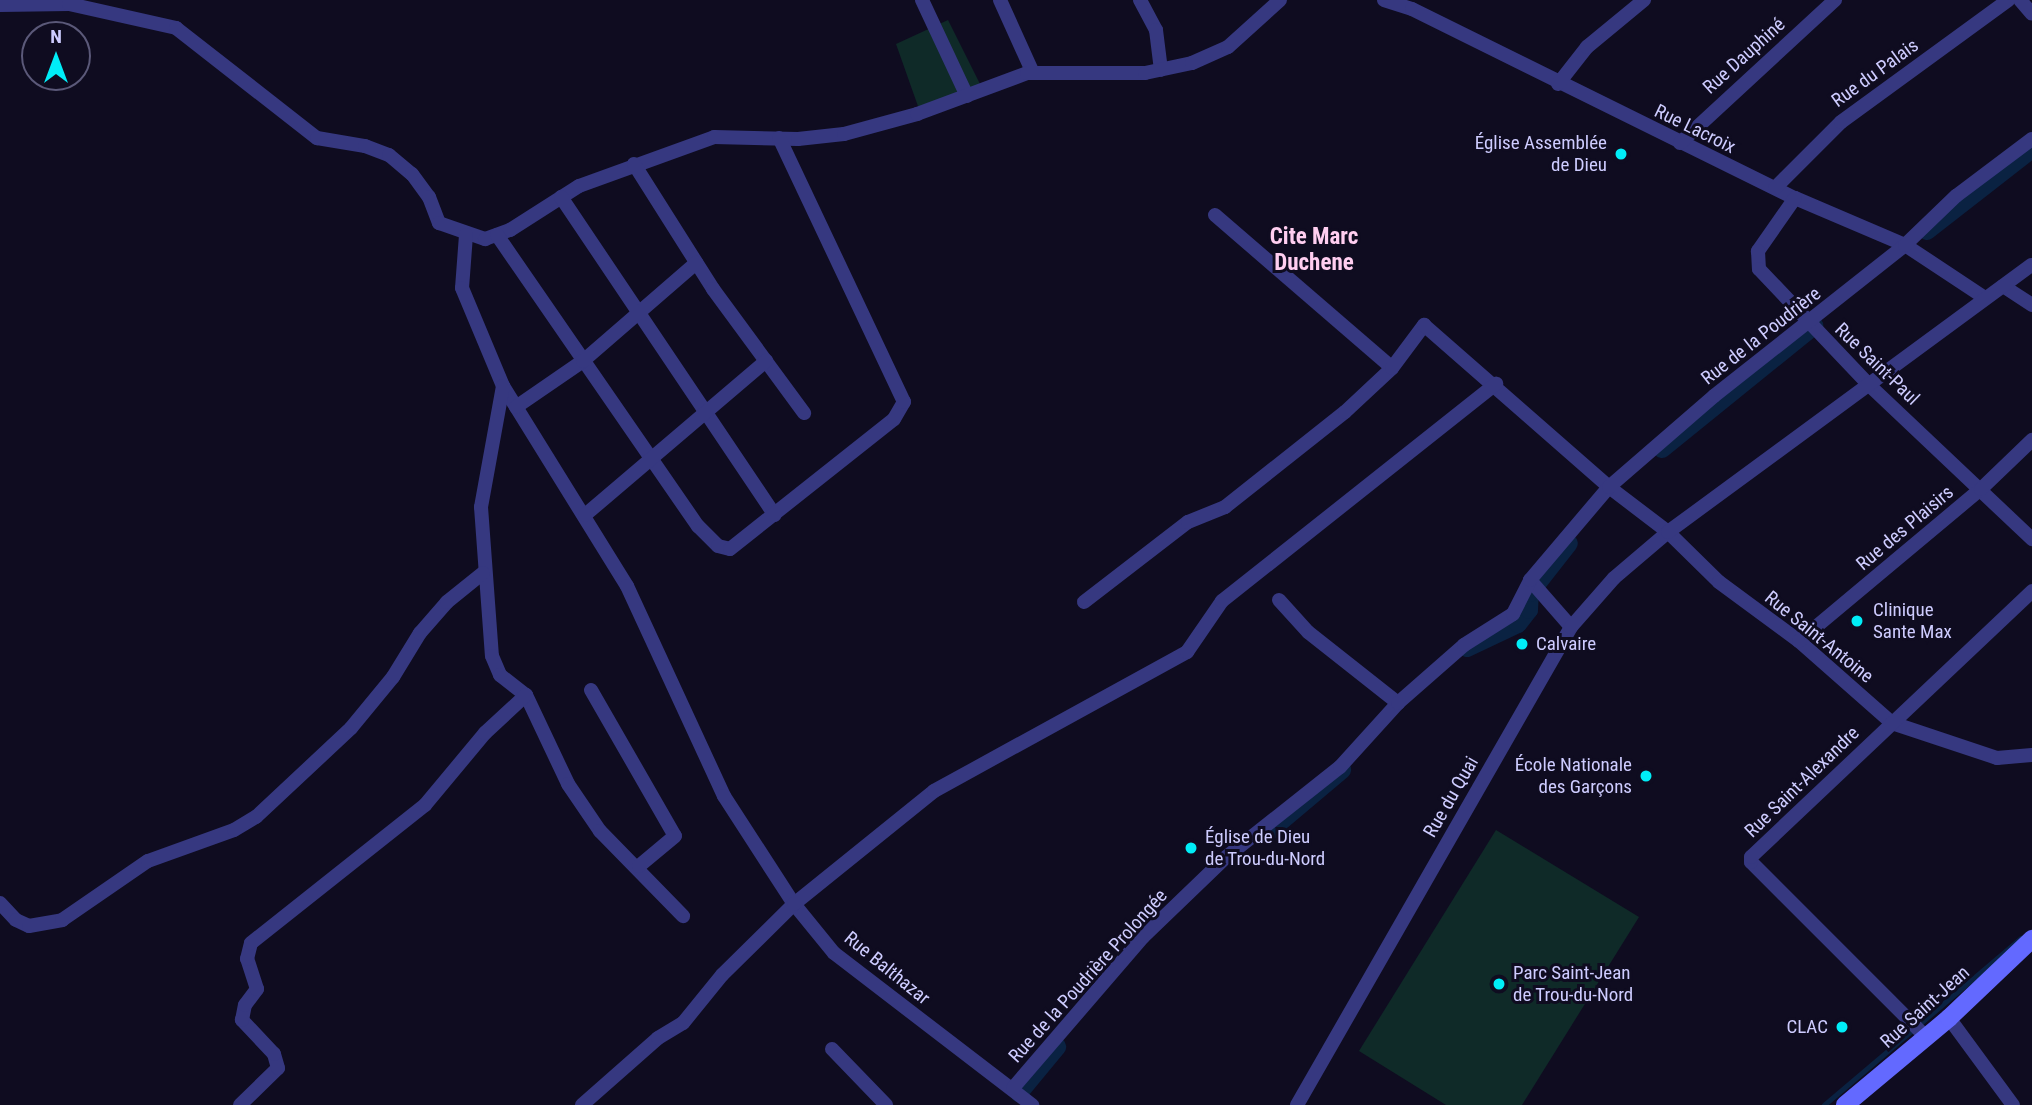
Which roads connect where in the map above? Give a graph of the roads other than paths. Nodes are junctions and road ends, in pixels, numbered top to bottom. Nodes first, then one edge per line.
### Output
1 (922, 0) edge
2 (1000, 0) edge
3 (1140, 0) edge
4 (1280, 0) edge
5 (1384, 0) edge
6 (1644, 0) edge
7 (1835, 0) edge
8 (2008, 0) edge
9 (2020, 0) edge
10 (0, 5) edge
11 (1417, 5) edge
12 (2032, 14) edge
13 (1161, 70) junction
14 (1033, 73) junction
15 (1558, 84) junction
16 (967, 96) junction
17 (779, 138) junction
18 (2032, 139) edge
19 (1680, 144) junction
20 (634, 164) junction
21 (1775, 188) junction
22 (561, 197) junction
23 (1795, 198) junction
24 (1215, 215) dead end
25 (466, 235) junction
26 (497, 235) junction
27 (1905, 245) junction
28 (696, 263) junction
29 (2032, 265) edge
30 (2003, 286) junction
31 (1985, 298) junction
32 (2032, 305) edge
33 (639, 312) junction
34 (1809, 324) junction
35 (583, 361) junction
36 (766, 361) junction
37 (1392, 368) junction
38 (1496, 384) junction
39 (1868, 384) junction
40 (503, 386) junction
41 (516, 407) junction
42 (804, 413) dead end
43 (708, 414) junction
44 (2032, 440) edge
45 (652, 460) junction
46 (1609, 487) junction
47 (1981, 489) junction
48 (585, 515) junction
49 (775, 515) junction
50 (1668, 533) junction
51 (2032, 539) edge
52 (483, 573) junction
53 (1530, 580) junction
54 (2032, 591) edge
55 (1279, 600) dead end
56 (1084, 602) dead end
57 (1571, 627) junction
58 (1799, 641) junction
59 (591, 690) dead end
60 (526, 695) junction
61 (1398, 703) junction
62 (1892, 723) junction
63 (2032, 755) edge
64 (639, 866) junction
65 (0, 903) edge
66 (794, 904) junction
67 (684, 916) dead end
68 (2032, 939) edge
69 (1949, 1018) junction
70 (1920, 1030) junction
71 (832, 1049) dead end
72 (1013, 1088) junction
73 (1025, 1103) edge
74 (240, 1105) edge
75 (582, 1105) edge
76 (886, 1105) edge
77 (1297, 1105) edge
78 (1845, 1105) edge
79 (2013, 1105) edge

1 - 16 street
2 - 14 street
3 - 13 street
4 - 13 street
5 - 11 street, Rue Lacroix
6 - 15 street
7 - 19 street, Rue Dauphiné
8 - 21 street, Rue du Palais
9 - 12 street
10 - 25 street
11 - 15 street, Rue Lacroix
13 - 14 street
14 - 16 street
15 - 19 street, Rue Lacroix
16 - 17 street
17 - 20 street
17 - 49 street
18 - 27 street, Rue de la Poudrière
19 - 21 street, Rue Lacroix
20 - 22 street
20 - 28 street
21 - 23 street, Rue Lacroix
22 - 26 street
22 - 33 street
23 - 27 street, Rue Lacroix
23 - 34 street, Rue Saint-Paul
24 - 37 street
25 - 26 street
25 - 40 street, Rue Balthazar
26 - 35 street
27 - 31 street, Rue Lacroix
27 - 34 street, Rue de la Poudrière
28 - 33 street
28 - 36 street
29 - 30 street, Rue du Quai
30 - 31 street, Rue du Quai
30 - 32 street
31 - 39 street, Rue du Quai
33 - 35 street
33 - 43 street
34 - 39 street, Rue Saint-Paul
34 - 46 street, Rue de la Poudrière
35 - 41 street
35 - 45 street
36 - 42 street
36 - 43 street
37 - 38 street, Rue Saint-Antoine
37 - 56 street
38 - 46 street, Rue Saint-Antoine
38 - 66 street
39 - 47 street, Rue Saint-Paul
39 - 50 street, Rue du Quai
40 - 41 street, Rue Balthazar
40 - 52 street
41 - 48 street, Rue Balthazar
43 - 45 street
43 - 49 street
44 - 47 street, Rue des Plaisirs
45 - 48 street
45 - 49 street
46 - 50 street, Rue Saint-Antoine
46 - 53 street, Rue de la Poudrière
47 - 51 street, Rue Saint-Paul
47 - 58 street, Rue des Plaisirs
48 - 66 street, Rue Balthazar
50 - 57 street, Rue du Quai
50 - 58 street, Rue Saint-Antoine
52 - 60 street
52 - 65 street
53 - 57 street
53 - 61 street, Rue de la Poudrière Prolongée
54 - 62 street, Rue Saint-Alexandre
55 - 61 street
57 - 77 street, Rue du Quai
58 - 62 street, Rue Saint-Antoine
59 - 64 street
60 - 64 street
60 - 74 street
61 - 72 street, Rue de la Poudrière Prolongée
62 - 63 street, Rue Saint-Antoine
62 - 70 street, Rue Saint-Alexandre
64 - 67 street
66 - 72 street, Rue Balthazar
66 - 75 street
68 - 69 street, Rue Saint-Jean
69 - 70 street, Rue Saint-Jean
69 - 79 street
70 - 78 street, Rue Saint-Jean
71 - 76 street
72 - 73 street, Rue Balthazar

